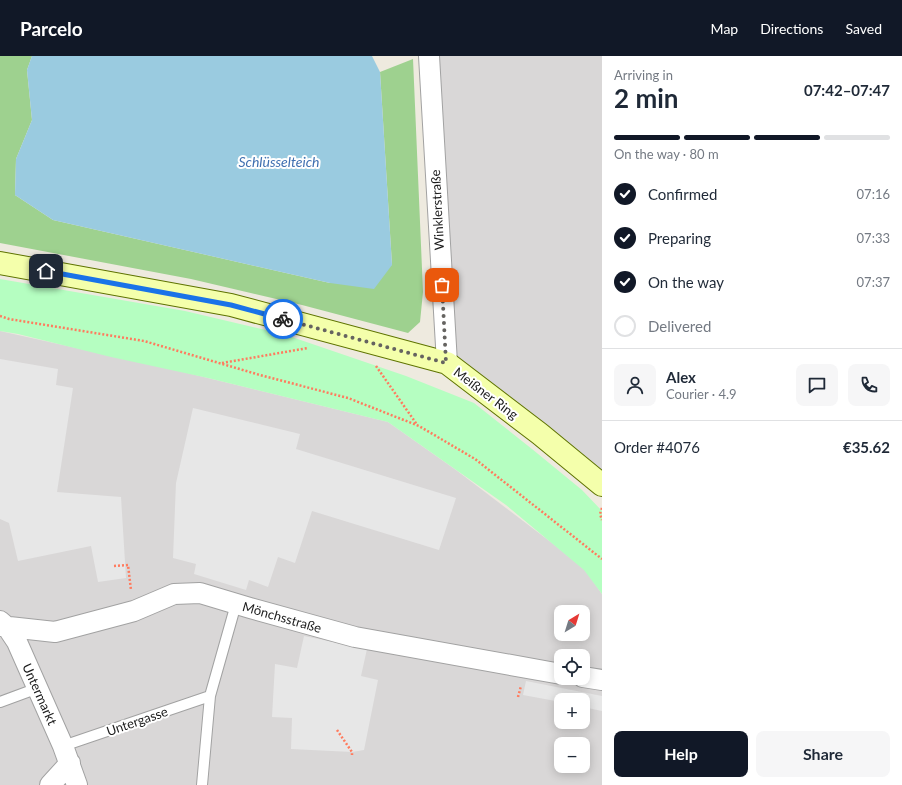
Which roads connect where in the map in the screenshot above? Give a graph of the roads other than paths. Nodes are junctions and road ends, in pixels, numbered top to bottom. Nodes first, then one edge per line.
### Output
1 (429, 56) edge
2 (0, 263) edge
3 (446, 363) junction
4 (602, 485) edge
5 (236, 604) junction
6 (2, 625) edge
7 (554, 673) edge
8 (590, 678) edge
9 (602, 680) edge
10 (38, 688) junction
11 (210, 696) junction
12 (0, 702) edge
13 (66, 755) junction
14 (50, 785) edge
15 (77, 785) edge
16 (202, 785) edge

1 - 3 street, Winklerstraße
2 - 3 main road, Meißner Ring
3 - 4 main road, Meißner Ring
5 - 6 street, Mönchsstraße
5 - 7 street, Mönchsstraße
5 - 11 lane
6 - 10 street, Untermarkt
8 - 9 street
10 - 12 lane
10 - 13 street, Untermarkt
11 - 13 lane, Untergasse
11 - 16 lane
13 - 14 street
13 - 15 street, Untermarkt

